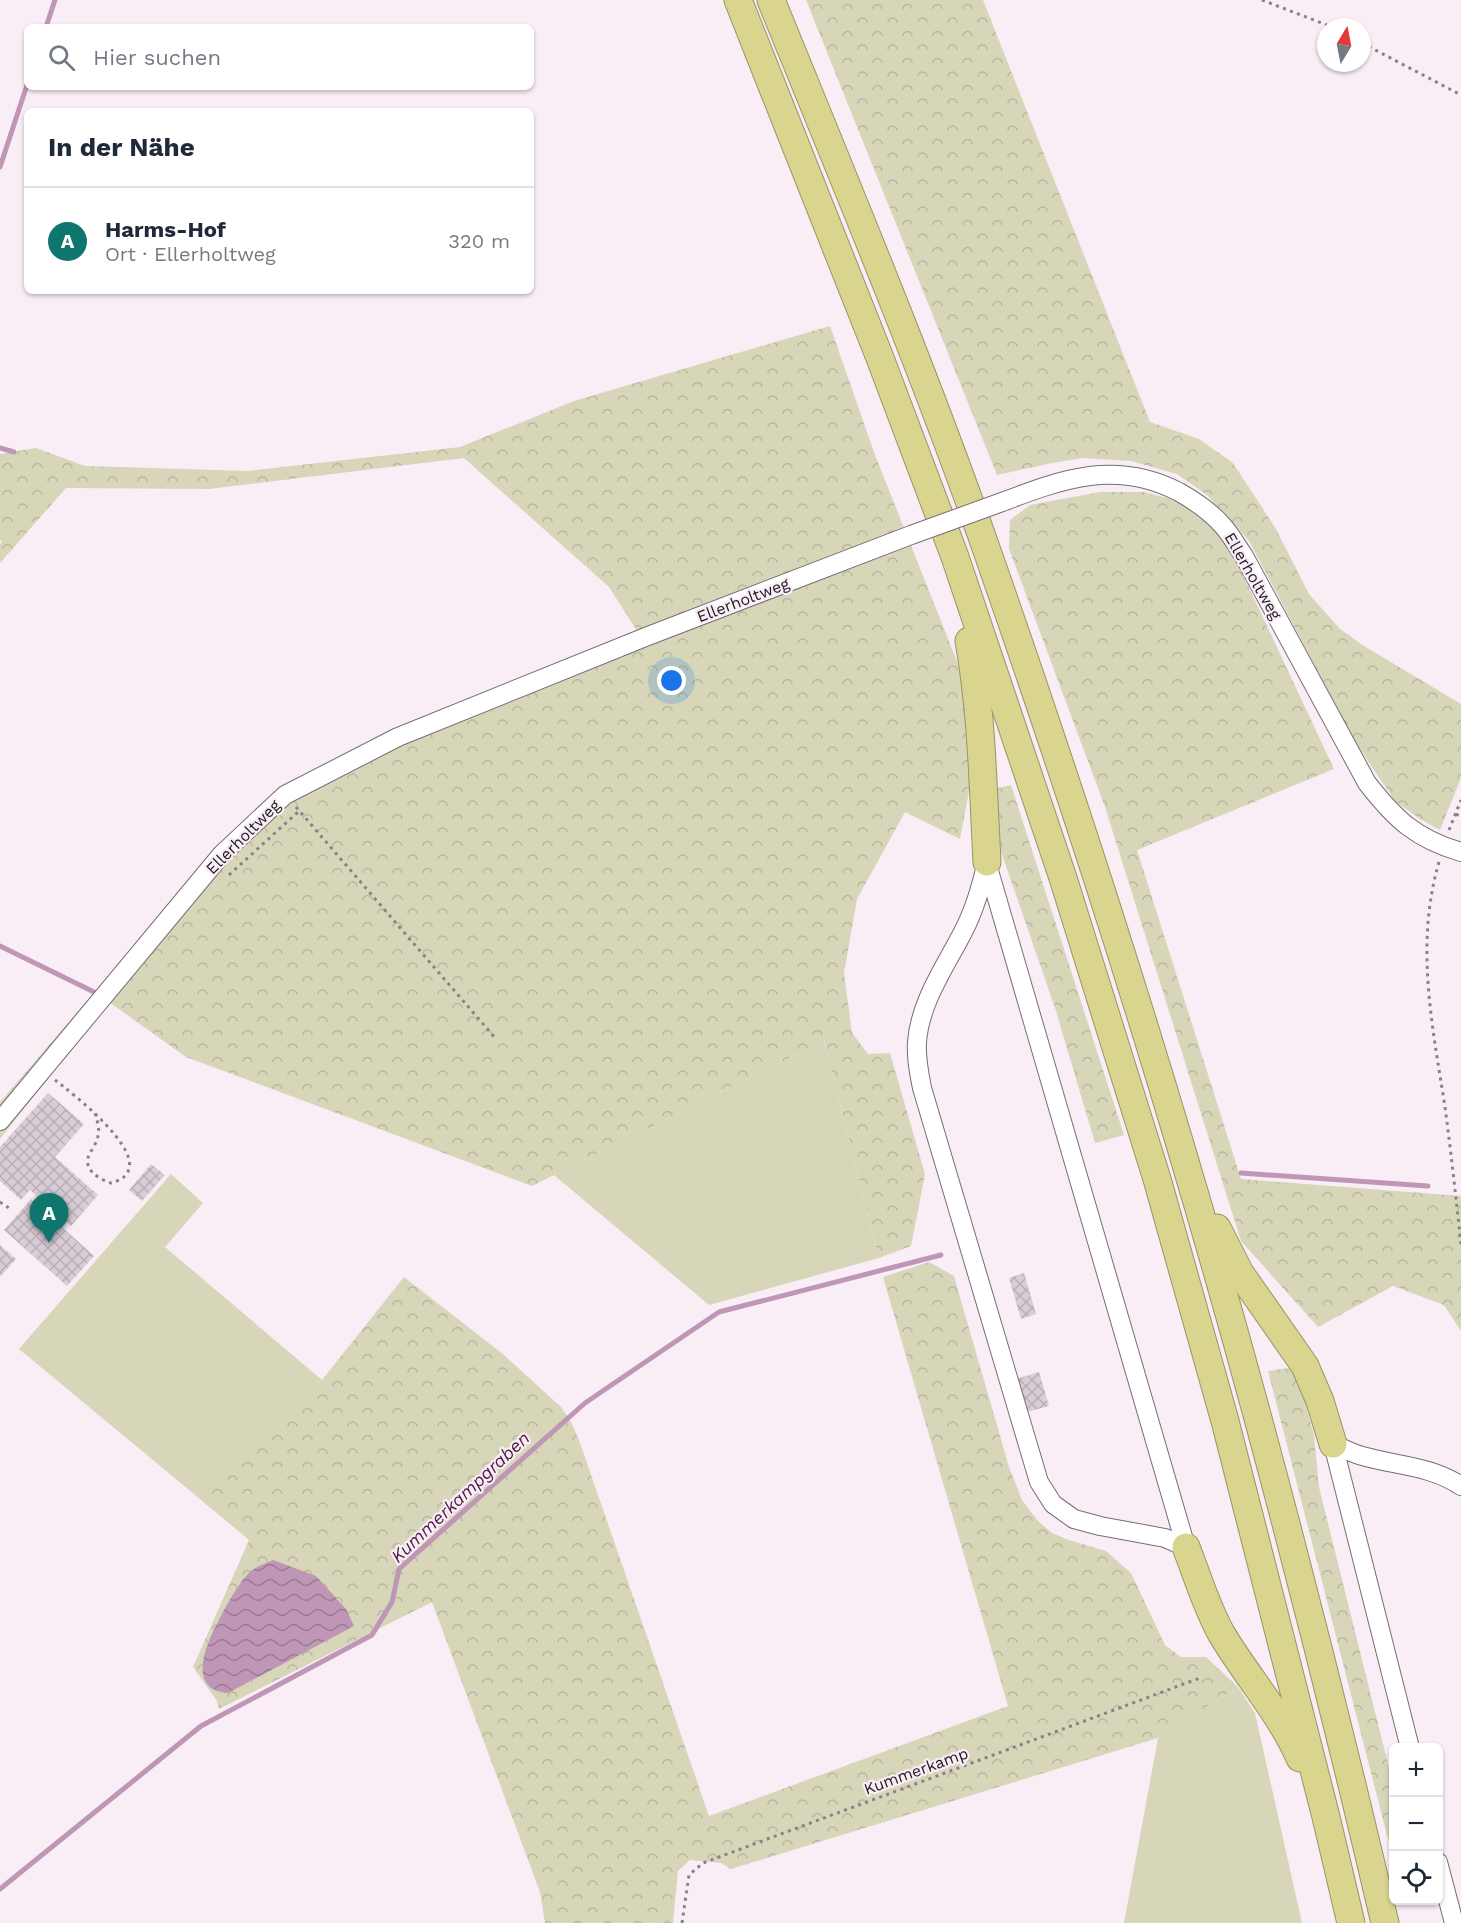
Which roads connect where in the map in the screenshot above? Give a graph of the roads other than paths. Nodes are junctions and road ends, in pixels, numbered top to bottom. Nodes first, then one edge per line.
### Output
1 (738, 0) edge
2 (771, 0) edge
3 (955, 557) junction
4 (1452, 849) edge
5 (987, 862) junction
6 (0, 1121) edge
7 (1188, 1171) junction
8 (1333, 1444) junction
9 (1461, 1486) edge
10 (1186, 1547) junction
11 (1409, 1743) edge
12 (1326, 1817) junction
13 (1443, 1881) edge
14 (1351, 1923) edge
15 (1385, 1923) edge
16 (1454, 1923) edge

1 - 3 highway
2 - 7 highway
3 - 5 highway
3 - 12 highway
4 - 6 street, Ellerholtweg, bridge
5 - 10 street
5 - 10 street
7 - 8 highway
7 - 15 highway
8 - 9 street
8 - 11 street
10 - 12 highway
12 - 14 highway
13 - 16 street

